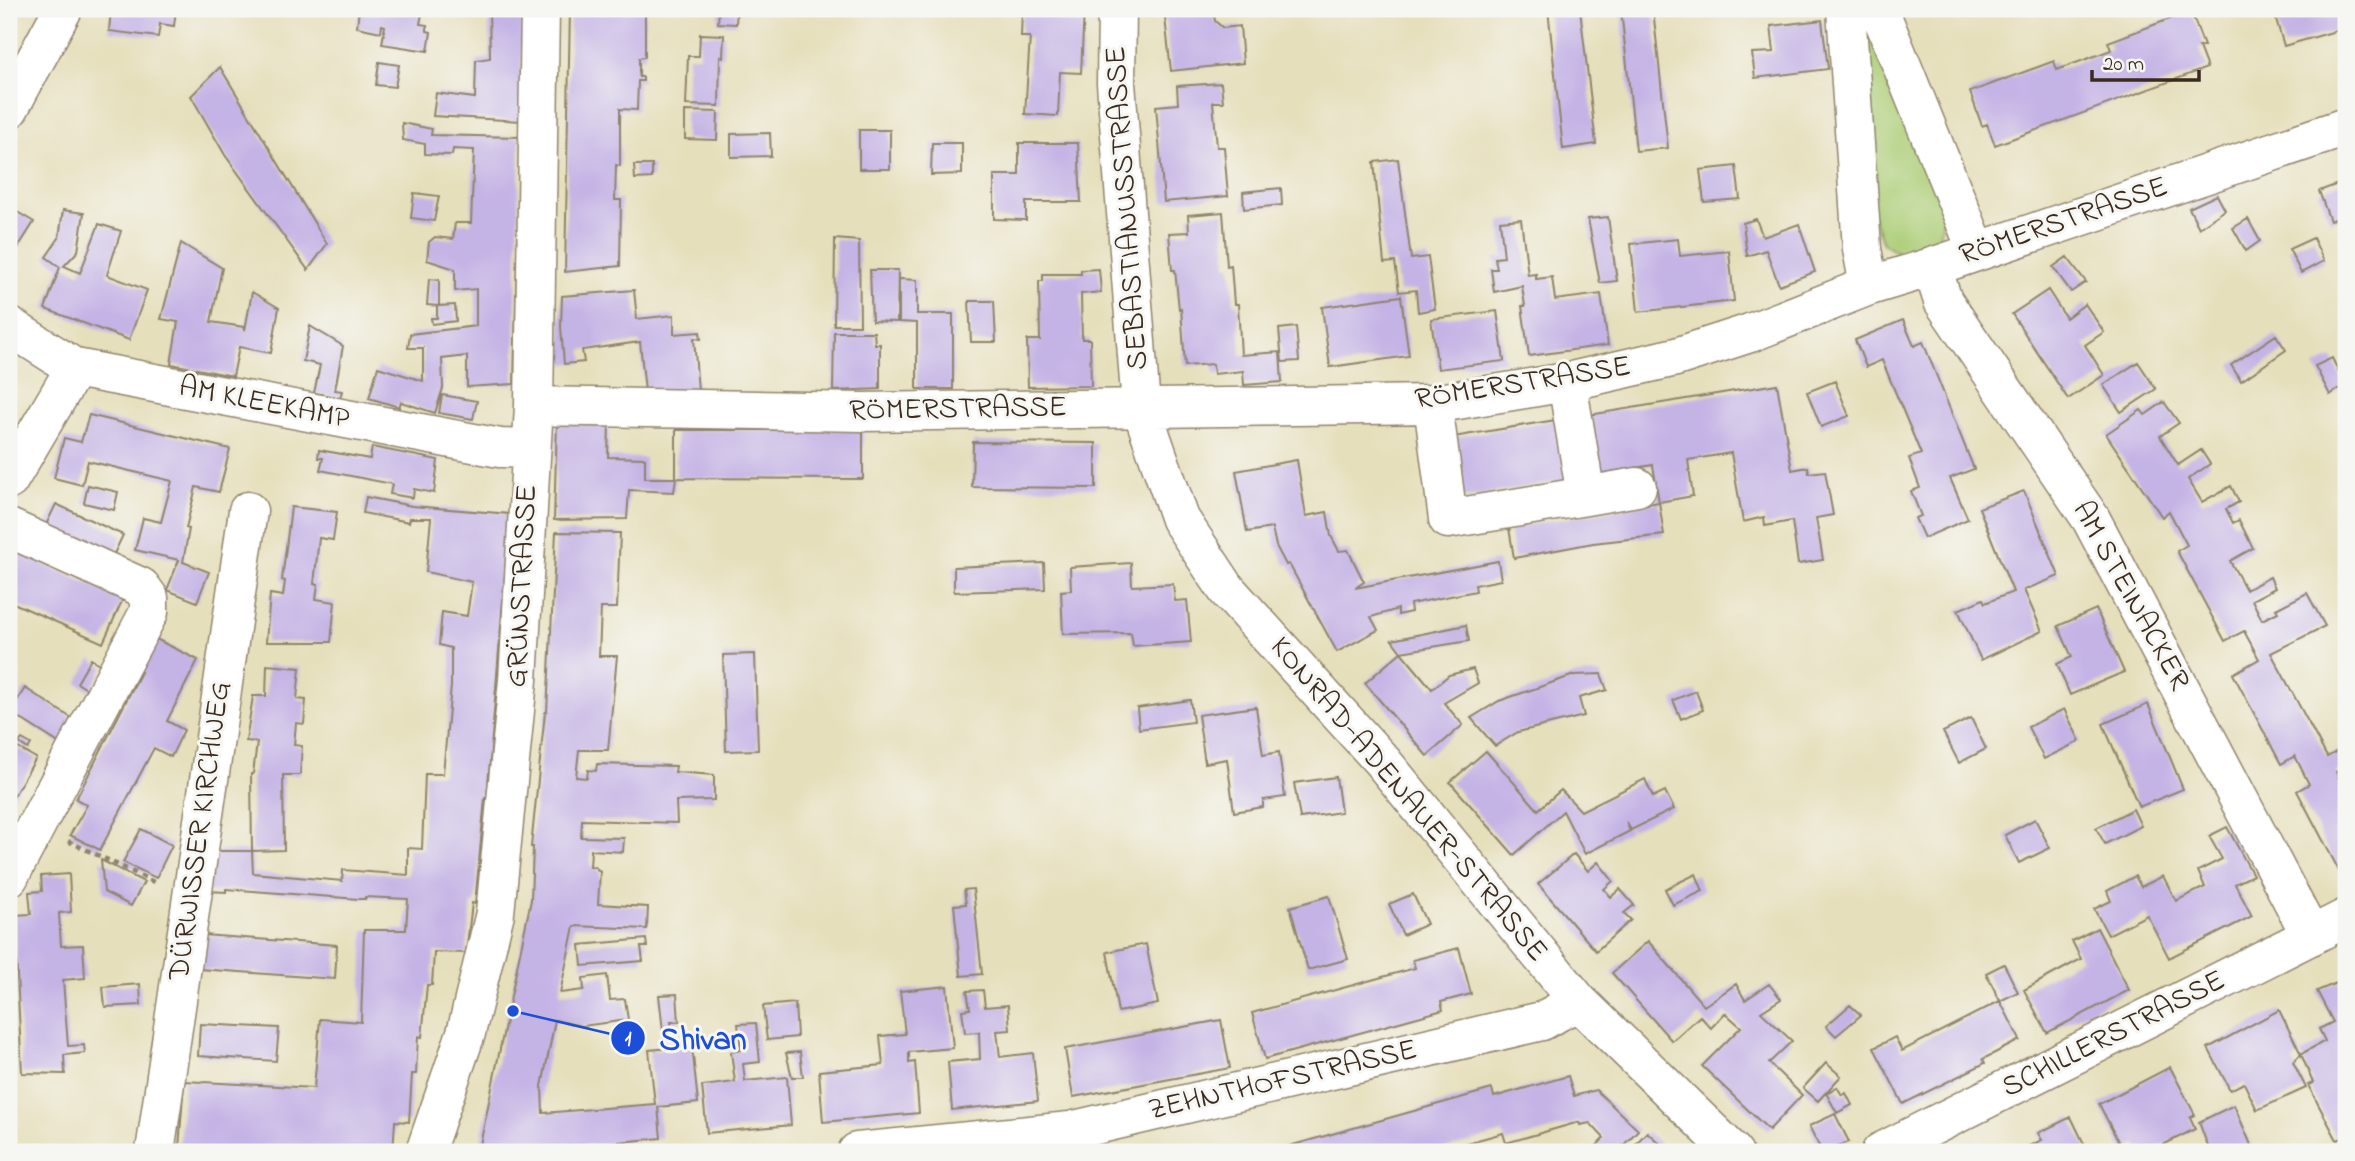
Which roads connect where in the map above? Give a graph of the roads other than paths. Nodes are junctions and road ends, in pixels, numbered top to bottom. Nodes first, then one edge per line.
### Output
1 (63, 9) edge
2 (540, 9) edge
3 (1117, 9) edge
4 (1846, 9) edge
5 (1879, 9) edge
6 (9, 108) edge
7 (2346, 127) edge
8 (1977, 251) junction
9 (1932, 267) junction
10 (1869, 286) junction
11 (9, 326) edge
12 (75, 368) junction
13 (1567, 382) junction
14 (1433, 404) junction
15 (534, 406) junction
16 (1141, 407) junction
17 (531, 449) junction
18 (9, 480) edge
19 (1637, 487) dead end
20 (1586, 496) junction
21 (248, 510) dead end
22 (9, 528) edge
23 (9, 877) edge
24 (2346, 918) edge
25 (2311, 936) junction
26 (1578, 1001) junction
27 (155, 1152) edge
28 (425, 1152) edge
29 (857, 1152) edge
30 (1733, 1152) edge
31 (1881, 1152) edge

1 - 6 street
2 - 15 street, GRÜNSTRASSE
3 - 16 street, SEBASTIANUSSTRASSE
4 - 10 street
5 - 8 street
7 - 8 street, RÖMERSTRASSE
8 - 9 street, RÖMERSTRASSE
9 - 10 street, RÖMERSTRASSE
9 - 25 street, AM STEINACKER
10 - 13 street, RÖMERSTRASSE
11 - 12 street, AM KLEEKAMP
12 - 17 street, AM KLEEKAMP
12 - 18 street
13 - 14 street, RÖMERSTRASSE
13 - 20 street
14 - 16 street, RÖMERSTRASSE
14 - 20 street
15 - 16 street, RÖMERSTRASSE
15 - 17 street, GRÜNSTRASSE
16 - 26 street, KONRAD-ADENAUER-STRASSE
17 - 28 street, GRÜNSTRASSE
19 - 20 street
21 - 27 street, DÜRWISSER KIRCHWEG
22 - 23 street
24 - 25 street, SCHILLERSTRASSE
25 - 31 street, SCHILLERSTRASSE
26 - 29 street, ZEHNTHOFSTRASSE
26 - 30 street, KONRAD-ADENAUER-STRASSE

